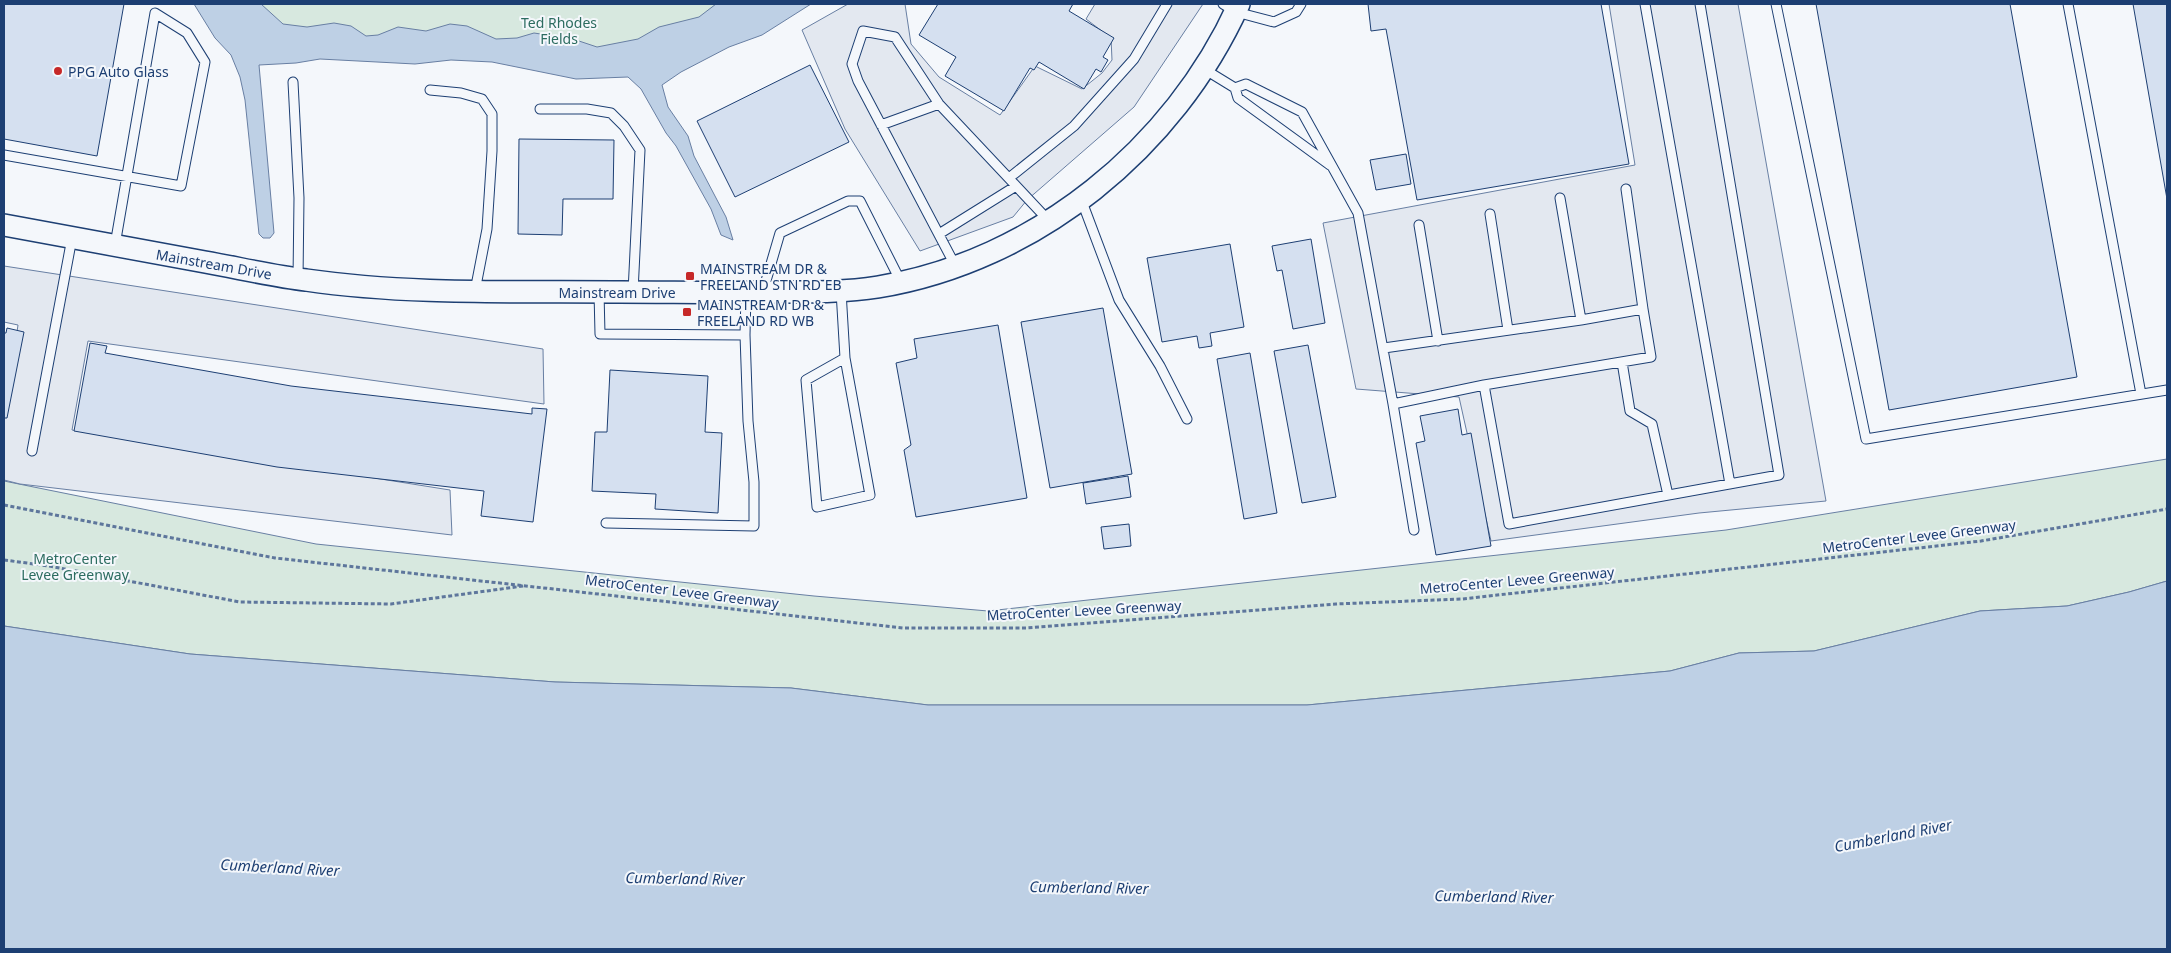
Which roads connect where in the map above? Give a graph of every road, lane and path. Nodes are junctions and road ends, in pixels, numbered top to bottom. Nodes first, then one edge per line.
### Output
1 (1167, 4) edge
2 (1300, 4) edge
3 (1645, 4) edge
4 (1700, 4) edge
5 (1776, 4) edge
6 (2068, 4) edge
7 (1233, 7) edge
8 (154, 8) edge
9 (1204, 69) junction
10 (293, 82) dead end
11 (1235, 88) junction
12 (430, 90) dead end
13 (939, 104) junction
14 (540, 109) dead end
15 (881, 125) junction
16 (4, 155) edge
17 (1330, 165) junction
18 (127, 176) junction
19 (1009, 178) junction
20 (1016, 186) junction
21 (1626, 189) dead end
22 (1560, 198) dead end
23 (1081, 199) junction
24 (1490, 214) dead end
25 (1049, 221) junction
26 (4, 225) edge
27 (1419, 225) dead end
28 (939, 234) junction
29 (72, 238) junction
30 (115, 246) junction
31 (956, 267) junction
32 (298, 279) junction
33 (901, 282) junction
34 (841, 290) junction
35 (475, 292) junction
36 (599, 292) junction
37 (633, 292) junction
38 (754, 293) junction
39 (1643, 309) junction
40 (1581, 320) junction
41 (1508, 330) junction
42 (744, 335) junction
43 (1438, 341) junction
44 (1384, 348) junction
45 (845, 358) junction
46 (1622, 362) junction
47 (1484, 385) junction
48 (2167, 390) edge
49 (2141, 394) junction
50 (1394, 404) junction
51 (1187, 419) dead end
52 (32, 451) dead end
53 (1730, 484) junction
54 (1668, 495) junction
55 (4, 505) edge
56 (2167, 510) edge
57 (606, 523) dead end
58 (1414, 530) dead end
59 (4, 560) edge
60 (529, 585) junction

1 - 19 lane
2 - 7 lane
3 - 53 lane
4 - 53 lane
5 - 49 lane
6 - 49 lane
7 - 9 street, Mainstream Drive
8 - 18 lane
8 - 18 lane
9 - 11 lane
9 - 23 street, Mainstream Drive
10 - 32 lane
11 - 17 lane
11 - 17 lane
12 - 35 lane
13 - 15 lane
13 - 15 lane
13 - 19 lane
14 - 37 lane
15 - 28 lane
16 - 18 lane
17 - 44 lane
18 - 30 lane
19 - 20 lane
20 - 25 lane
20 - 28 lane
21 - 39 lane
22 - 40 lane
23 - 25 street, Mainstream Drive
23 - 51 lane
24 - 41 lane
25 - 31 street, Mainstream Drive
26 - 29 street, Mainstream Drive
27 - 43 lane
28 - 31 lane
29 - 30 street, Mainstream Drive
29 - 52 lane
30 - 32 street, Mainstream Drive
31 - 33 street, Mainstream Drive
32 - 35 street, Mainstream Drive
33 - 34 street, Mainstream Drive
33 - 38 lane
34 - 38 street, Mainstream Drive
34 - 45 lane
35 - 36 street, Mainstream Drive
36 - 37 street, Mainstream Drive
36 - 42 lane
37 - 38 street, Mainstream Drive
38 - 42 lane
39 - 40 lane
39 - 46 lane
40 - 41 lane
41 - 43 lane
42 - 57 lane
43 - 44 lane
44 - 50 lane
45 - 45 lane
46 - 47 lane
46 - 54 lane
47 - 50 lane
47 - 54 lane
48 - 49 lane
50 - 58 lane
53 - 54 lane
55 - 60 path, MetroCenter Levee Greenway
56 - 60 path, MetroCenter Levee Greenway
59 - 60 path

